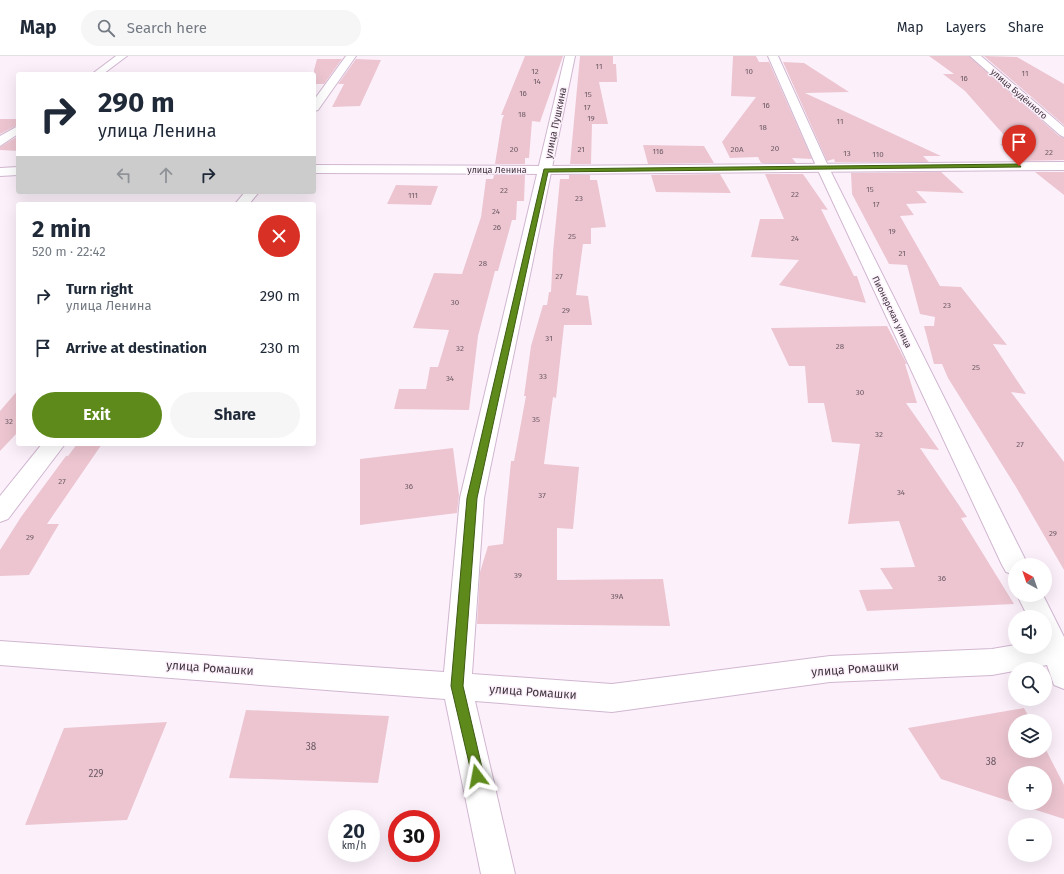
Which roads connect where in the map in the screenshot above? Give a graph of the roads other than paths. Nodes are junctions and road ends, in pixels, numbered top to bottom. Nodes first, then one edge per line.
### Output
1 (122, 56) edge
2 (352, 56) edge
3 (570, 56) edge
4 (773, 56) edge
5 (975, 56) edge
6 (100, 72) edge
7 (316, 105) edge
8 (16, 130) edge
9 (1064, 133) edge
10 (0, 142) edge
11 (1064, 166) edge
12 (823, 168) junction
13 (316, 169) edge
14 (546, 170) junction
15 (0, 172) edge
16 (16, 172) edge
17 (250, 194) edge
18 (244, 202) edge
19 (52, 446) edge
20 (0, 513) edge
21 (1012, 558) edge
22 (1055, 641) edge
23 (0, 653) edge
24 (1064, 676) edge
25 (457, 686) junction
26 (498, 874) edge

1 - 6 street
2 - 7 street
3 - 14 street, улица Пушкина
4 - 12 street, Пионерская улица
5 - 9 street, улица Будённого
8 - 10 street
11 - 12 street, улица Ленина
12 - 14 street, улица Ленина
12 - 21 street, Пионерская улица
13 - 14 street, улица Ленина
14 - 25 street, улица Пушкина
15 - 16 street
17 - 18 street
19 - 20 street
22 - 24 street
22 - 25 street, улица Ромашки
23 - 25 street, улица Ромашки
25 - 26 street, улица Пушкина

